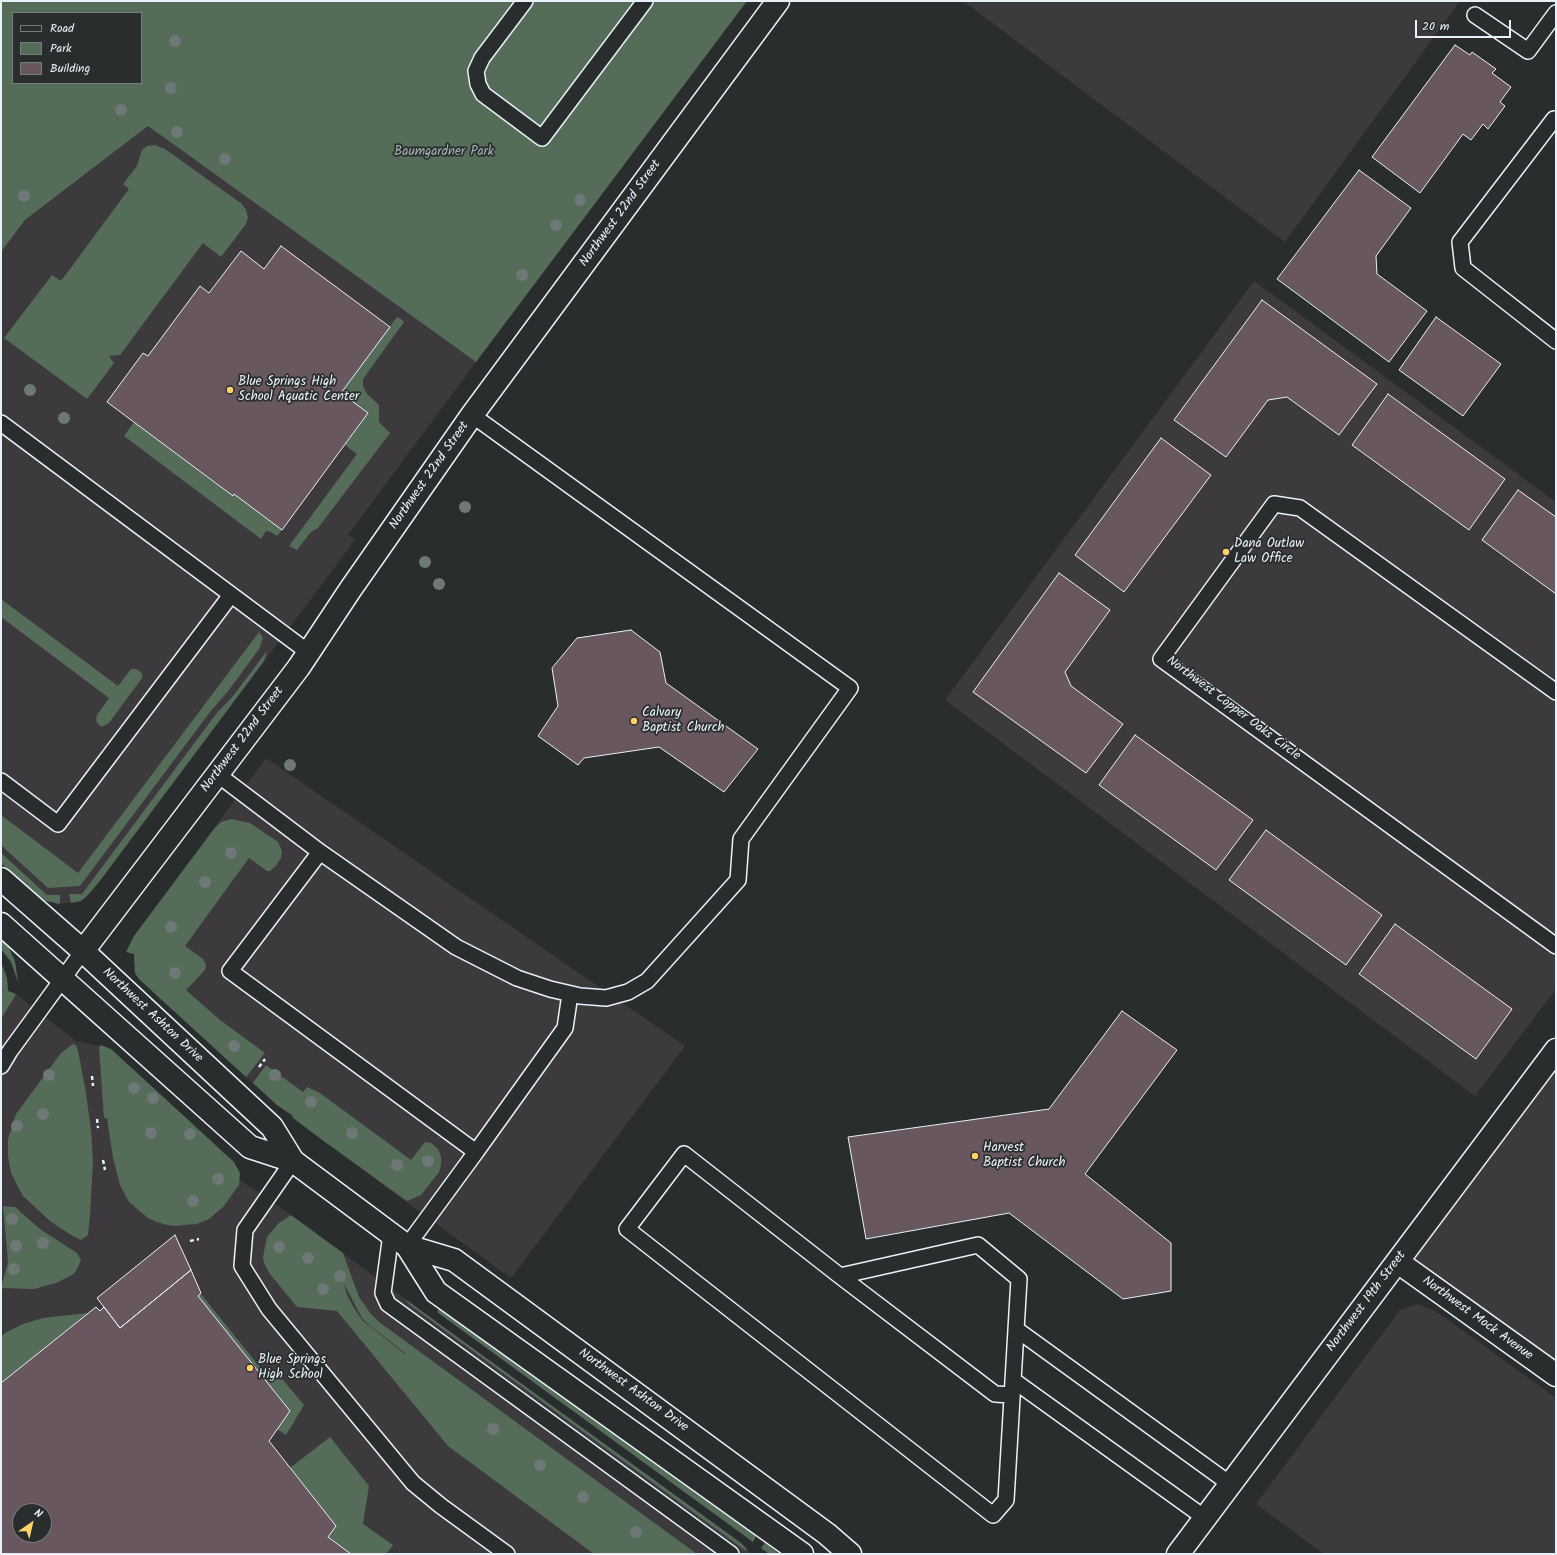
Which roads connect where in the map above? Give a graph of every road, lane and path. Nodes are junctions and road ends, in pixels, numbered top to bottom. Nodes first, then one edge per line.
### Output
1 (525, 1) edge
2 (645, 1) edge
3 (771, 3) edge
4 (1556, 13) edge
5 (1475, 15) dead end
6 (1556, 119) edge
7 (1556, 341) edge
8 (472, 415) junction
9 (1, 423) edge
10 (231, 595) junction
11 (308, 652) junction
12 (1556, 692) edge
13 (217, 774) junction
14 (1, 781) edge
15 (320, 852) junction
16 (1, 879) edge
17 (1, 924) edge
18 (1556, 946) edge
19 (83, 951) junction
20 (63, 979) junction
21 (570, 994) junction
22 (1556, 1050) edge
23 (265, 1059) dead end
24 (1, 1066) edge
25 (259, 1067) dead end
26 (92, 1076) dead end
27 (93, 1086) dead end
28 (97, 1119) dead end
29 (98, 1128) dead end
30 (476, 1152) junction
31 (103, 1160) dead end
32 (293, 1161) junction
33 (105, 1170) dead end
34 (199, 1238) dead end
35 (399, 1240) junction
36 (190, 1241) dead end
37 (1398, 1262) junction
38 (840, 1276) junction
39 (1016, 1330) junction
40 (1556, 1375) edge
41 (1013, 1380) junction
42 (1012, 1395) junction
43 (1230, 1484) junction
44 (1205, 1518) junction
45 (507, 1554) edge
46 (731, 1554) edge
47 (802, 1554) edge
48 (850, 1554) edge
49 (1178, 1554) edge

1 - 2 lane
3 - 8 street, Northwest 22nd Street
4 - 5 lane
6 - 7 lane
8 - 11 street, Northwest 22nd Street
8 - 21 lane
9 - 10 lane
10 - 11 lane
10 - 14 lane
11 - 13 street, Northwest 22nd Street
12 - 18 lane, Northwest Copper Oaks Circle
13 - 15 lane
13 - 19 street, Northwest 22nd Street
15 - 21 lane
15 - 30 lane
16 - 19 street, Northwest Ashton Drive
17 - 20 street, Northwest Ashton Drive
19 - 20 lane
19 - 32 street, Northwest Ashton Drive
20 - 24 lane
20 - 32 street, Northwest Ashton Drive
21 - 30 lane
22 - 37 street, Northwest 19th Street
23 - 25 path
26 - 27 path
28 - 29 path
30 - 35 lane
31 - 33 path
32 - 35 street, Northwest Ashton Drive
32 - 45 lane
34 - 36 path
35 - 46 lane
35 - 47 street, Northwest Ashton Drive
35 - 48 street, Northwest Ashton Drive
37 - 40 street, Northwest Mock Avenue
37 - 43 street, Northwest 19th Street
38 - 39 lane
38 - 42 lane
38 - 42 lane
39 - 41 lane
39 - 43 lane
41 - 42 lane
41 - 44 lane
43 - 44 street, Northwest 19th Street
44 - 49 street, Northwest 19th Street

